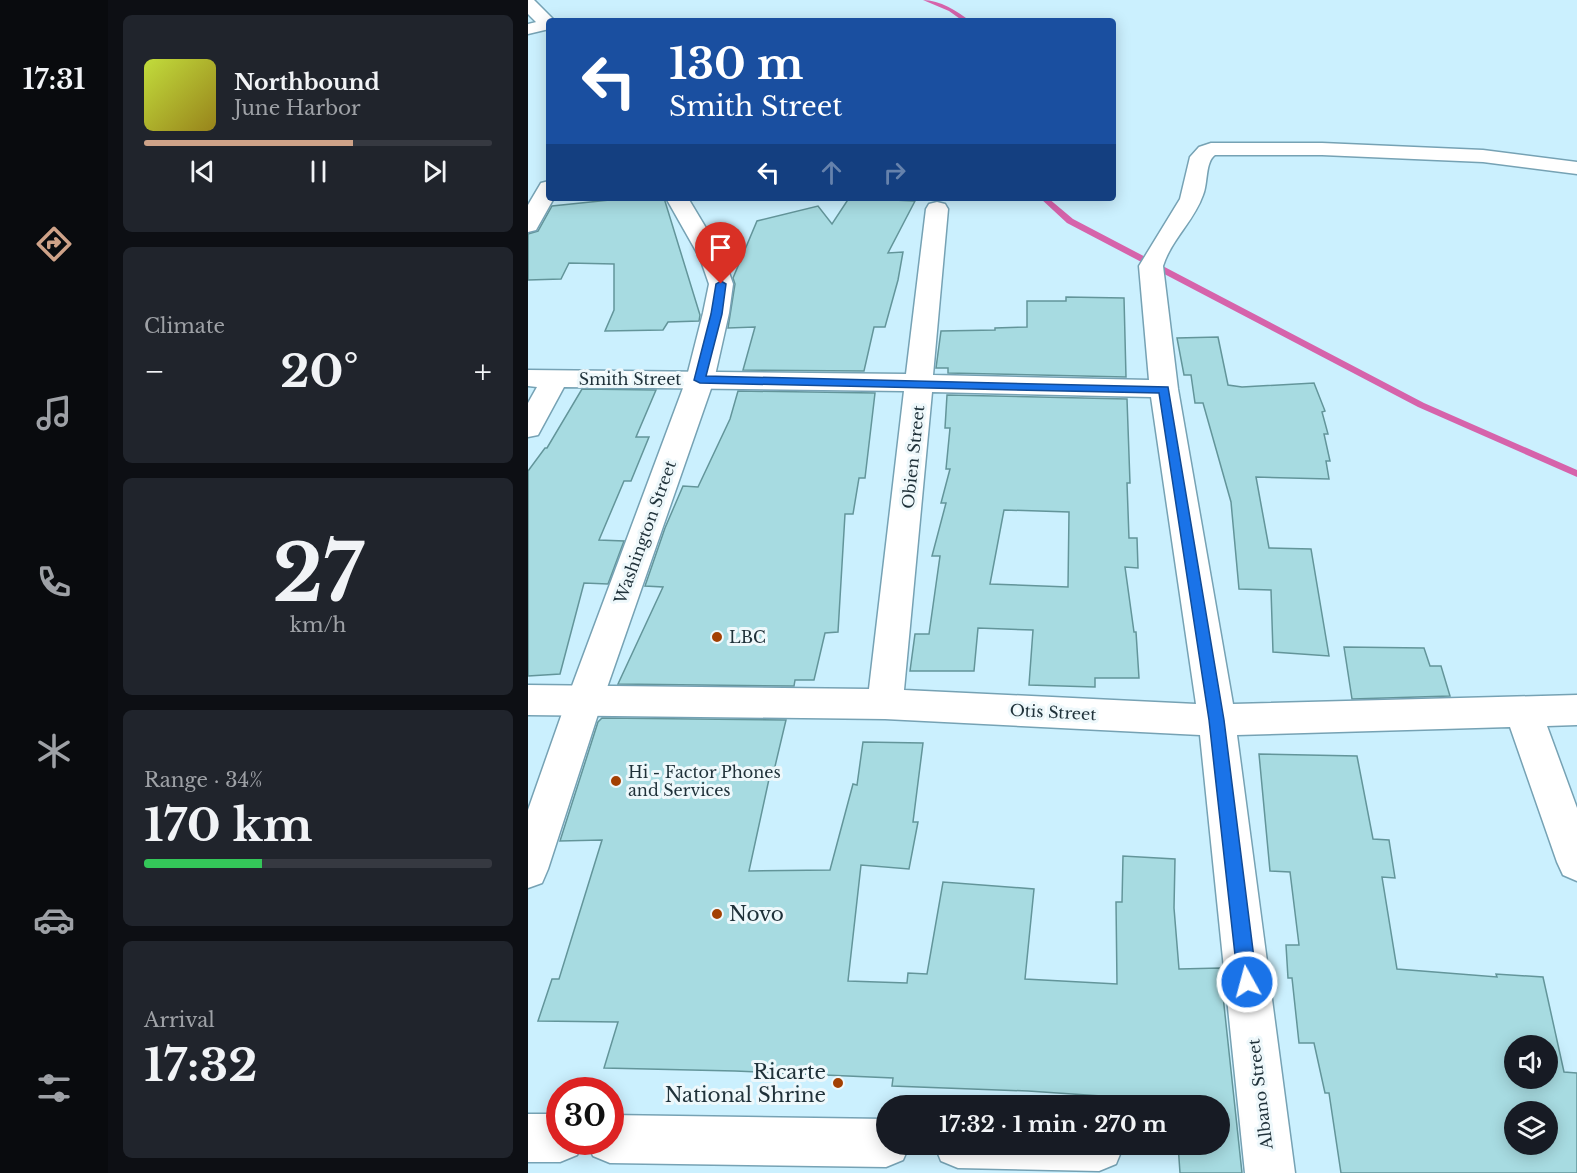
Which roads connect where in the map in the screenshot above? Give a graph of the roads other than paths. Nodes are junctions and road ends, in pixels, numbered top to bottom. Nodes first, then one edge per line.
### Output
1 (528, 4) edge
2 (546, 21) edge
3 (546, 25) edge
4 (528, 29) edge
5 (1577, 168) edge
6 (546, 193) edge
7 (679, 201) edge
8 (938, 209) dead end
9 (528, 225) edge
10 (528, 378) edge
11 (555, 379) junction
12 (700, 380) junction
13 (921, 383) junction
14 (1164, 389) junction
15 (528, 428) edge
16 (528, 700) edge
17 (584, 702) junction
18 (885, 704) junction
19 (1577, 710) edge
20 (1523, 712) junction
21 (1217, 720) junction
22 (1577, 862) edge
23 (528, 869) edge
24 (528, 1138) edge
25 (546, 1138) edge
26 (624, 1139) edge
27 (876, 1143) edge
28 (1270, 1173) edge

1 - 2 street
3 - 4 street
5 - 14 street, Albano Street
6 - 9 street
7 - 12 street, Washington Street
8 - 13 street, Obien Street
10 - 11 street, Smith Street
11 - 12 street, Smith Street
11 - 15 street
12 - 13 street, Smith Street
12 - 17 street, Washington Street
13 - 14 street, Smith Street
13 - 18 street, Obien Street
14 - 21 street, Albano Street
16 - 17 street, Otis Street
17 - 18 street, Otis Street
17 - 23 street, Washington Street
18 - 21 street, Otis Street
19 - 20 street, Otis Street
20 - 21 street, Otis Street
20 - 22 street
21 - 28 street, Albano Street
24 - 25 street
26 - 27 street

